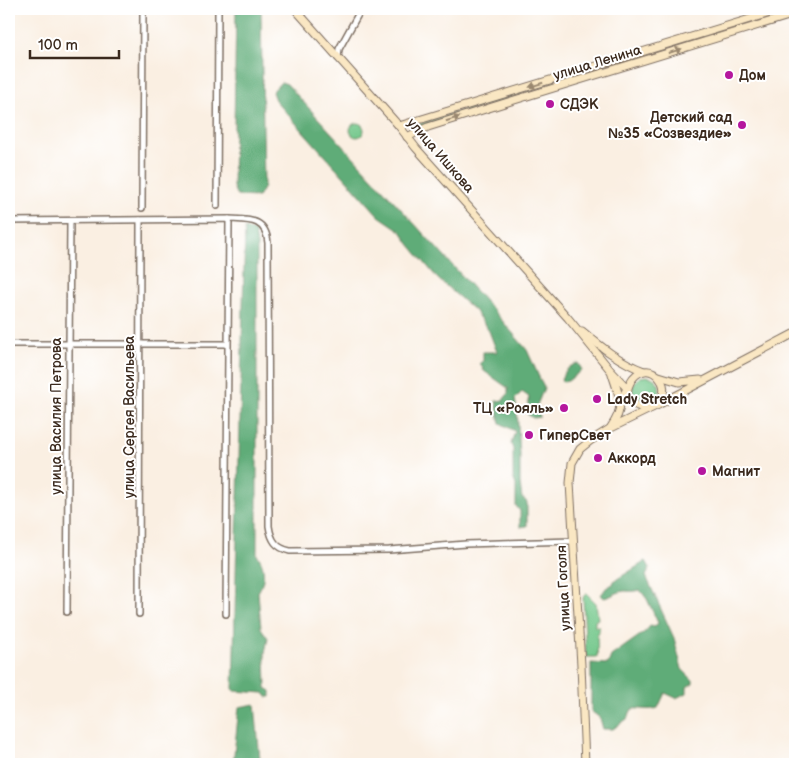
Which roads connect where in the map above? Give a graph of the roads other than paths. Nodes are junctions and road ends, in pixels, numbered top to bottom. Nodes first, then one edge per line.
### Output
1 (142, 9) edge
2 (218, 9) edge
3 (296, 9) edge
4 (360, 9) edge
5 (783, 9) edge
6 (795, 14) edge
7 (338, 58) junction
8 (399, 126) junction
9 (407, 137) junction
10 (217, 206) dead end
11 (142, 208) dead end
12 (229, 219) junction
13 (140, 220) junction
14 (70, 221) junction
15 (9, 222) edge
16 (568, 318) junction
17 (795, 333) edge
18 (68, 343) junction
19 (9, 344) edge
20 (227, 344) junction
21 (140, 345) junction
22 (611, 371) junction
23 (644, 372) junction
24 (658, 376) junction
25 (708, 379) junction
26 (627, 388) junction
27 (621, 401) junction
28 (654, 407) junction
29 (610, 428) junction
30 (573, 541) junction
31 (67, 612) dead end
32 (138, 614) dead end
33 (226, 614) dead end
34 (585, 764) edge

1 - 11 street
2 - 10 street
3 - 7 street, улица Ишкова
4 - 7 street
5 -> 8 street, улица Ленина
9 -> 6 street, улица Ленина
7 - 8 street, улица Ишкова
8 - 9 street, улица Ишкова
9 - 16 street, улица Ишкова
12 - 13 street
12 - 20 street
12 - 30 street
13 - 14 street
13 - 21 street, улица Сергея Васильева
14 - 15 street
14 - 18 street, улица Василия Петрова
16 - 22 street, улица Ишкова
16 - 23 street, улица Ишкова
17 - 25 street
18 - 19 street
18 - 21 street
18 - 31 street, улица Василия Петрова
20 - 21 street
20 - 33 street
21 - 32 street, улица Сергея Васильева
22 - 26 street, улица Ишкова
22 - 27 street
23 - 24 street
23 - 26 street
24 - 25 street
24 - 28 street
25 - 28 street
26 - 27 street
26 - 28 street
27 - 29 street
28 - 29 street, улица Гоголя
29 - 30 street, улица Гоголя
30 - 34 street, улица Гоголя

